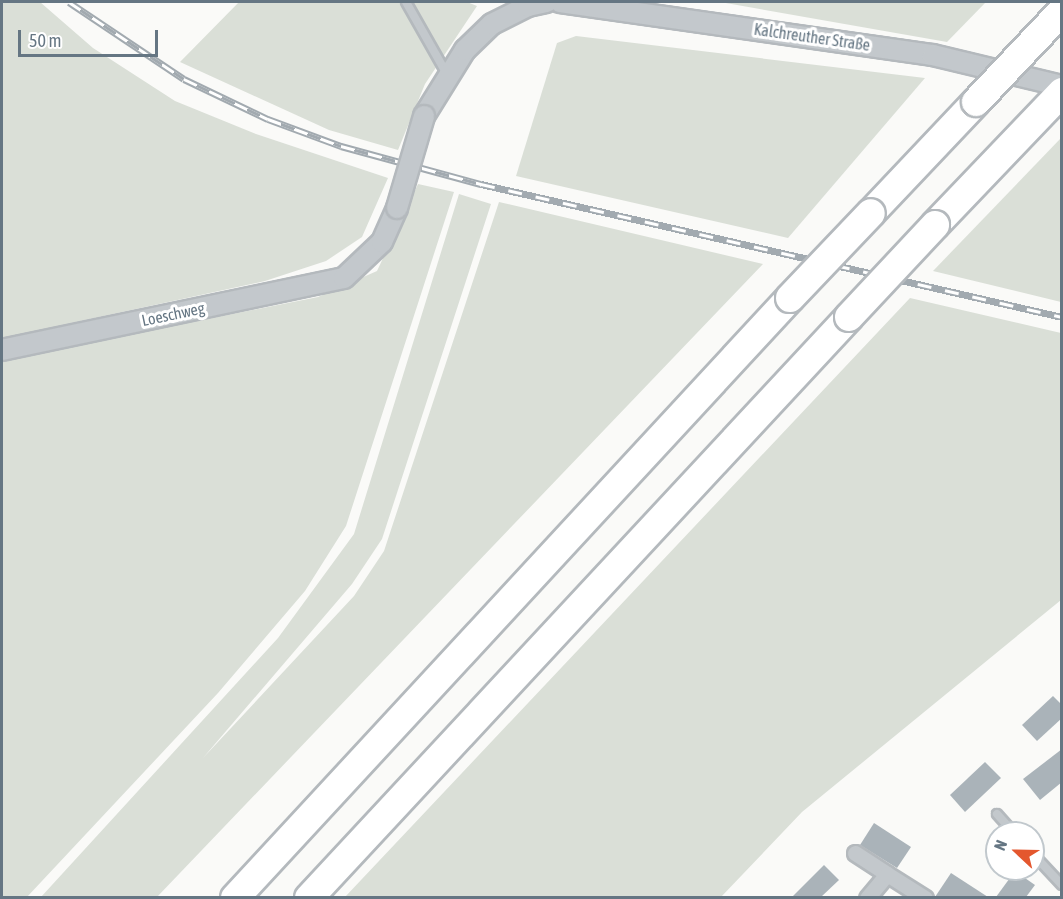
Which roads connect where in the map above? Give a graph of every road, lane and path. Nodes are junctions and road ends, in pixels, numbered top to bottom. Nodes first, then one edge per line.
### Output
1 (405, 2) edge
2 (560, 2) edge
3 (531, 3) edge
4 (1062, 11) edge
5 (448, 75) junction
6 (1062, 86) edge
7 (1062, 92) edge
8 (2, 350) edge
9 (997, 814) dead end
10 (1003, 821) edge
11 (855, 853) dead end
12 (1045, 867) edge
13 (887, 874) junction
14 (1062, 885) edge
15 (235, 897) edge
16 (309, 897) edge
17 (867, 897) edge
18 (926, 897) edge

1 - 5 lane
2 - 6 street, Kalchreuther Straße
3 - 5 street
4 - 15 highway, bridge
5 - 8 street, Loeschweg, bridge
7 - 16 highway, bridge
9 - 10 lane
11 - 13 street
12 - 14 lane
13 - 17 street
13 - 18 street

